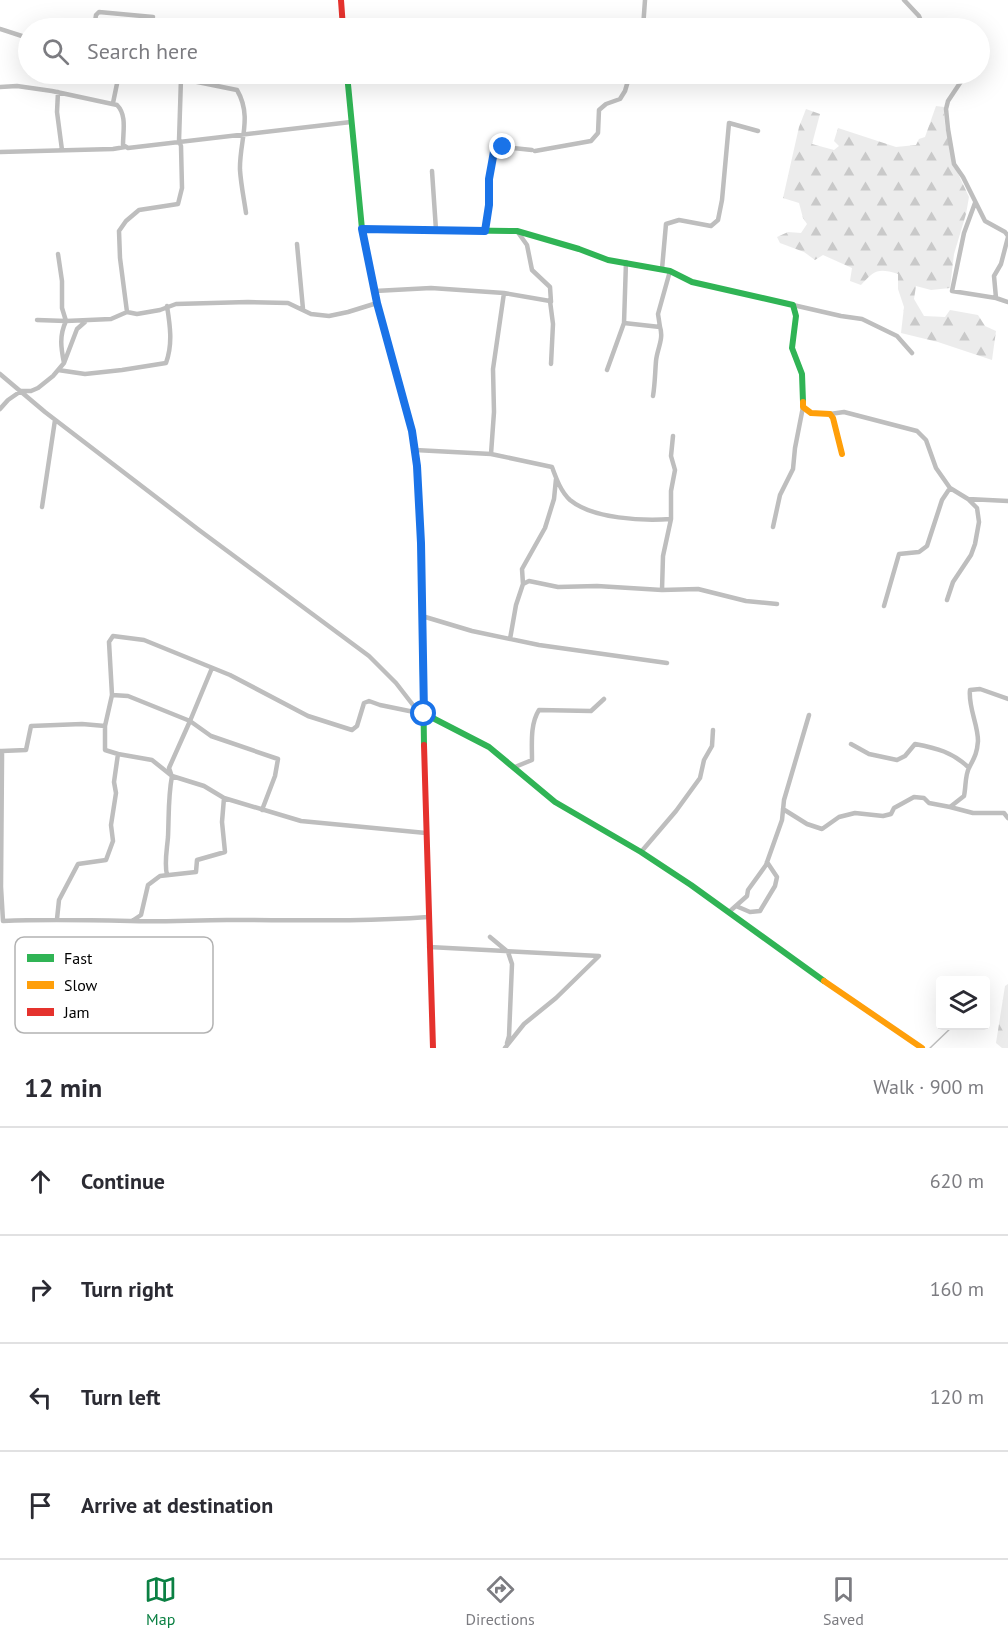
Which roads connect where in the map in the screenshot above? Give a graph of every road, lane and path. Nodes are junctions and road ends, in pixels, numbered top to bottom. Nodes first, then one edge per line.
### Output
1 (341, 0) edge
2 (645, 0) edge
3 (904, 0) edge
4 (153, 17) dead end
5 (96, 18) edge
6 (342, 18) edge
7 (644, 18) edge
8 (920, 18) edge
9 (0, 29) edge
10 (18, 35) edge
11 (117, 84) edge
12 (181, 84) edge
13 (209, 84) edge
14 (348, 84) edge
15 (628, 84) edge
16 (960, 84) edge
17 (0, 87) edge
18 (58, 92) junction
19 (112, 103) junction
20 (351, 122) junction
21 (758, 131) dead end
22 (244, 136) junction
23 (179, 141) junction
24 (125, 147) junction
25 (62, 150) junction
26 (0, 152) edge
27 (432, 171) dead end
28 (976, 203) junction
29 (246, 213) dead end
30 (362, 229) junction
31 (436, 231) junction
32 (485, 231) junction
33 (517, 231) junction
34 (1008, 237) edge
35 (297, 244) dead end
36 (58, 254) dead end
37 (626, 262) junction
38 (662, 269) junction
39 (670, 271) junction
40 (375, 291) junction
41 (504, 293) junction
42 (996, 298) junction
43 (551, 302) junction
44 (1008, 302) edge
45 (377, 303) junction
46 (794, 304) junction
47 (168, 306) junction
48 (303, 309) junction
49 (127, 312) junction
50 (37, 320) dead end
51 (66, 321) junction
52 (87, 321) junction
53 (624, 323) junction
54 (660, 327) junction
55 (912, 353) dead end
56 (64, 363) junction
57 (551, 364) dead end
58 (607, 369) dead end
59 (58, 370) junction
60 (0, 374) edge
61 (21, 391) junction
62 (653, 396) dead end
63 (803, 407) junction
64 (0, 410) edge
65 (830, 414) junction
66 (55, 420) junction
67 (673, 435) dead end
68 (415, 450) junction
69 (491, 454) junction
70 (842, 454) dead end
71 (556, 479) junction
72 (950, 489) junction
73 (968, 499) junction
74 (1008, 501) edge
75 (42, 507) dead end
76 (671, 519) junction
77 (773, 527) dead end
78 (524, 584) junction
79 (662, 590) junction
80 (947, 600) dead end
81 (777, 604) dead end
82 (884, 606) dead end
83 (422, 616) junction
84 (510, 639) junction
85 (666, 663) dead end
86 (212, 668) junction
87 (112, 695) junction
88 (604, 699) dead end
89 (1008, 699) edge
90 (808, 715) dead end
91 (423, 716) junction
92 (190, 721) junction
93 (105, 726) junction
94 (713, 730) dead end
95 (851, 744) dead end
96 (1, 751) edge
97 (118, 754) junction
98 (515, 767) junction
99 (969, 768) junction
100 (172, 776) junction
101 (224, 798) junction
102 (950, 807) junction
103 (783, 809) junction
104 (262, 810) junction
105 (1008, 818) edge
106 (426, 833) junction
107 (641, 852) junction
108 (767, 862) junction
109 (167, 875) junction
110 (736, 906) junction
111 (729, 912) junction
112 (428, 917) junction
113 (57, 919) junction
114 (132, 921) junction
115 (490, 937) dead end
116 (429, 947) junction
117 (508, 952) junction
118 (505, 1047) edge
119 (433, 1048) edge
120 (922, 1048) edge

1 - 6 street
2 - 7 street
3 - 8 street
4 - 5 street
9 - 10 street
11 - 19 street
12 - 23 street
13 - 22 street
14 - 20 street
15 - 32 street
16 - 28 street
17 - 18 street
18 - 19 street
18 - 25 street
19 - 24 street
20 - 22 street
20 - 30 street
21 - 38 street
22 - 23 street
22 - 29 street
23 - 24 street
23 - 49 street
24 - 25 street
25 - 26 street
27 - 31 street
28 - 34 street
28 - 42 street
30 - 31 street
30 - 40 street
31 - 32 street
32 - 33 street
33 - 37 street
33 - 43 street
34 - 42 street
35 - 48 street
36 - 51 street
37 - 38 street
37 - 53 street
38 - 39 street
39 - 46 street
39 - 54 street
40 - 41 street
40 - 45 street
41 - 43 street
41 - 69 street
42 - 44 street
43 - 57 street
45 - 48 street
45 - 68 street
46 - 55 street
46 - 63 street
47 - 48 street
47 - 49 street
47 - 59 street
49 - 52 street
50 - 51 street
51 - 52 street
51 - 56 street
52 - 56 street
53 - 54 street
53 - 58 street
54 - 62 street
56 - 59 street
59 - 61 street
60 - 61 street
61 - 64 street
61 - 66 street
63 - 65 street
63 - 77 street
65 - 70 street
65 - 72 street
66 - 75 street
66 - 91 street
67 - 76 street
68 - 69 street
68 - 83 street
69 - 71 street
71 - 76 street
71 - 78 street
72 - 73 street
72 - 82 street
73 - 74 street
73 - 80 street
76 - 79 street
78 - 79 street
78 - 84 street
79 - 81 street
83 - 84 street
83 - 91 street
84 - 85 street
86 - 87 street
86 - 91 street
86 - 92 street
87 - 92 street
87 - 93 street
88 - 98 street
89 - 99 street
90 - 103 street
91 - 98 street
91 - 106 street
92 - 100 street
92 - 104 street
93 - 96 street
93 - 97 street
94 - 107 street
95 - 99 street
96 - 113 street
97 - 100 street
97 - 113 street
98 - 107 street
99 - 102 street
100 - 101 street
100 - 109 street
101 - 104 street
101 - 109 street
102 - 103 street
102 - 105 street
103 - 108 street
104 - 106 street
106 - 112 street
107 - 111 street
108 - 110 street
108 - 110 street
109 - 114 street
110 - 111 street
111 - 120 street
112 - 114 street
112 - 116 street
113 - 114 street
115 - 117 street
116 - 117 street
116 - 119 street
117 - 118 street
117 - 118 street

